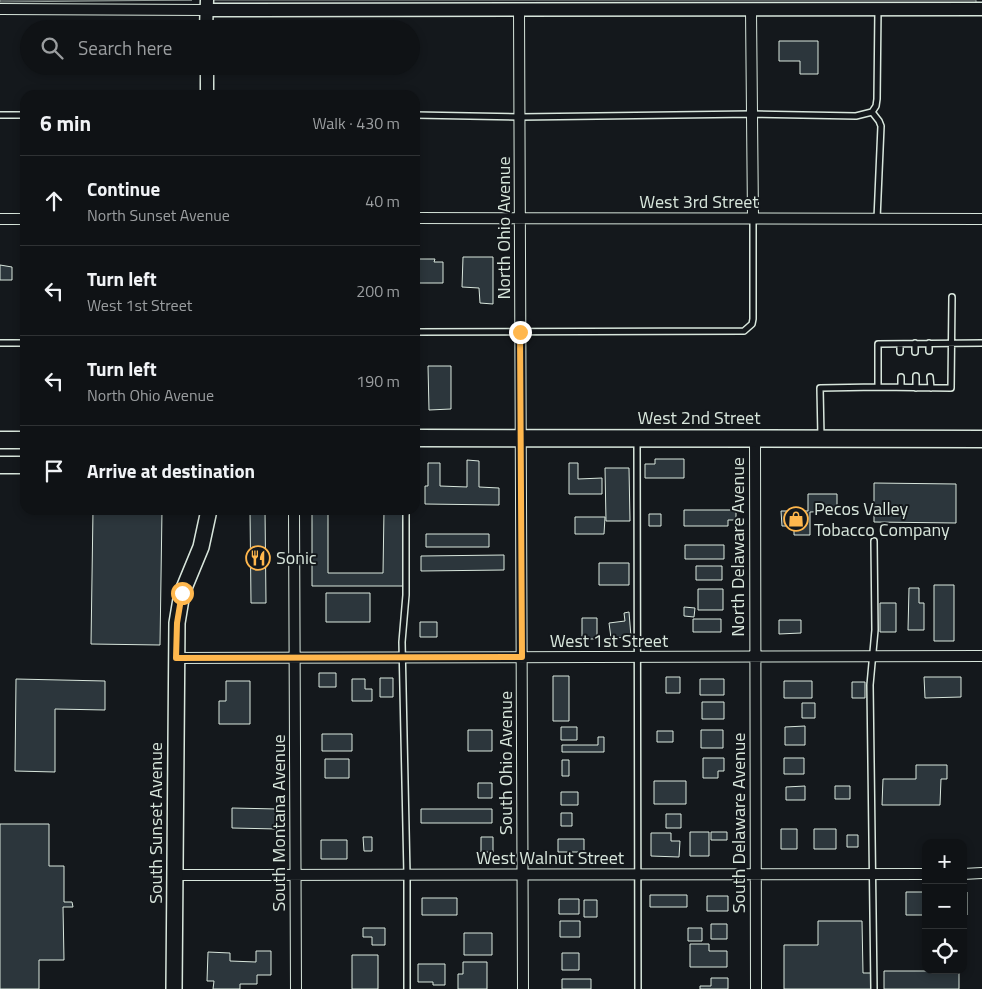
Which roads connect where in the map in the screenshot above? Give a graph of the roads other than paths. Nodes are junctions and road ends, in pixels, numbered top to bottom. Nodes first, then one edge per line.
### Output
1 (206, 5) edge
2 (751, 5) edge
3 (0, 9) edge
4 (519, 9) junction
5 (878, 9) junction
6 (982, 9) edge
7 (206, 20) edge
8 (207, 75) edge
9 (207, 90) edge
10 (872, 112) junction
11 (752, 114) junction
12 (0, 115) edge
13 (20, 115) edge
14 (420, 115) edge
15 (520, 117) junction
16 (420, 218) edge
17 (520, 218) junction
18 (0, 219) edge
19 (20, 219) edge
20 (753, 219) junction
21 (877, 219) junction
22 (982, 219) edge
23 (952, 297) dead end
24 (420, 332) edge
25 (520, 332) junction
26 (0, 343) edge
27 (20, 343) edge
28 (929, 343) junction
29 (952, 343) junction
30 (982, 343) edge
31 (900, 344) junction
32 (915, 344) junction
33 (900, 352) dead end
34 (916, 352) dead end
35 (929, 352) dead end
36 (916, 376) dead end
37 (901, 377) dead end
38 (930, 377) dead end
39 (878, 387) junction
40 (901, 388) junction
41 (916, 388) junction
42 (931, 388) junction
43 (420, 438) edge
44 (520, 438) junction
45 (637, 438) junction
46 (755, 438) junction
47 (821, 438) junction
48 (982, 439) edge
49 (0, 440) edge
50 (20, 440) edge
51 (0, 465) edge
52 (20, 465) edge
53 (208, 515) edge
54 (294, 515) edge
55 (406, 515) edge
56 (874, 541) dead end
57 (872, 656) junction
58 (982, 656) edge
59 (522, 657) junction
60 (638, 657) junction
61 (754, 657) junction
62 (176, 658) junction
63 (295, 658) junction
64 (403, 658) junction
65 (637, 874) junction
66 (756, 874) junction
67 (873, 874) junction
68 (922, 874) edge
69 (967, 874) edge
70 (982, 874) edge
71 (175, 875) junction
72 (295, 875) junction
73 (407, 875) junction
74 (522, 875) junction
75 (174, 989) edge
76 (296, 989) edge
77 (407, 989) edge
78 (523, 989) edge
79 (638, 989) edge
80 (756, 989) edge
81 (874, 989) edge

1 - 3 street
1 - 4 street
1 - 7 street
2 - 4 street
2 - 5 street
2 - 11 street
4 - 15 street, North Ohio Avenue
5 - 6 street
5 - 10 lane
8 - 9 street
10 - 11 lane
10 - 21 lane
11 - 15 lane
11 - 20 street
12 - 13 lane
14 - 15 lane
15 - 17 street, North Ohio Avenue
16 - 17 street, West 3rd Street
17 - 20 street, West 3rd Street
17 - 25 street, North Ohio Avenue
18 - 19 street
20 - 21 street, West 3rd Street
20 - 25 lane
21 - 22 street, West 3rd Street
23 - 29 lane
24 - 25 lane
25 - 44 street, North Ohio Avenue
26 - 27 lane
28 - 29 lane
28 - 32 lane
28 - 35 lane
29 - 30 lane
29 - 42 lane
31 - 32 lane
31 - 33 lane
31 - 39 lane
32 - 34 lane
36 - 41 lane
37 - 40 lane
38 - 42 lane
39 - 40 lane
39 - 47 lane
40 - 41 lane
41 - 42 lane
43 - 44 main road, West 2nd Street
44 - 45 main road, West 2nd Street
44 - 59 street, North Ohio Avenue
45 - 46 main road, West 2nd Street
45 - 60 lane
46 - 47 main road, West 2nd Street
46 - 61 street, North Delaware Avenue
47 - 48 main road, West 2nd Street
49 - 50 main road
51 - 52 main road
53 - 62 main road, South Sunset Avenue
54 - 63 street, South Montana Avenue
55 - 64 lane
56 - 57 lane
57 - 58 street, West 1st Street
57 - 61 street, West 1st Street
57 - 67 lane
59 - 60 street, West 1st Street
59 - 64 street, West 1st Street
59 - 74 street, South Ohio Avenue
60 - 61 street, West 1st Street
60 - 65 lane
61 - 66 street, South Delaware Avenue
62 - 63 street, West 1st Street
62 - 71 main road, South Sunset Avenue
63 - 64 street, West 1st Street
63 - 72 street, South Montana Avenue
64 - 73 lane
65 - 66 street, West Walnut Street
65 - 74 street, West Walnut Street
65 - 79 lane
66 - 67 street, West Walnut Street
66 - 80 street, South Delaware Avenue
67 - 68 street, West Walnut Street
67 - 81 lane
69 - 70 street
71 - 72 street, West Walnut Street
71 - 75 main road, South Sunset Avenue
72 - 73 street, West Walnut Street
72 - 76 street, South Montana Avenue
73 - 74 street, West Walnut Street
73 - 77 lane
74 - 78 street, South Ohio Avenue

